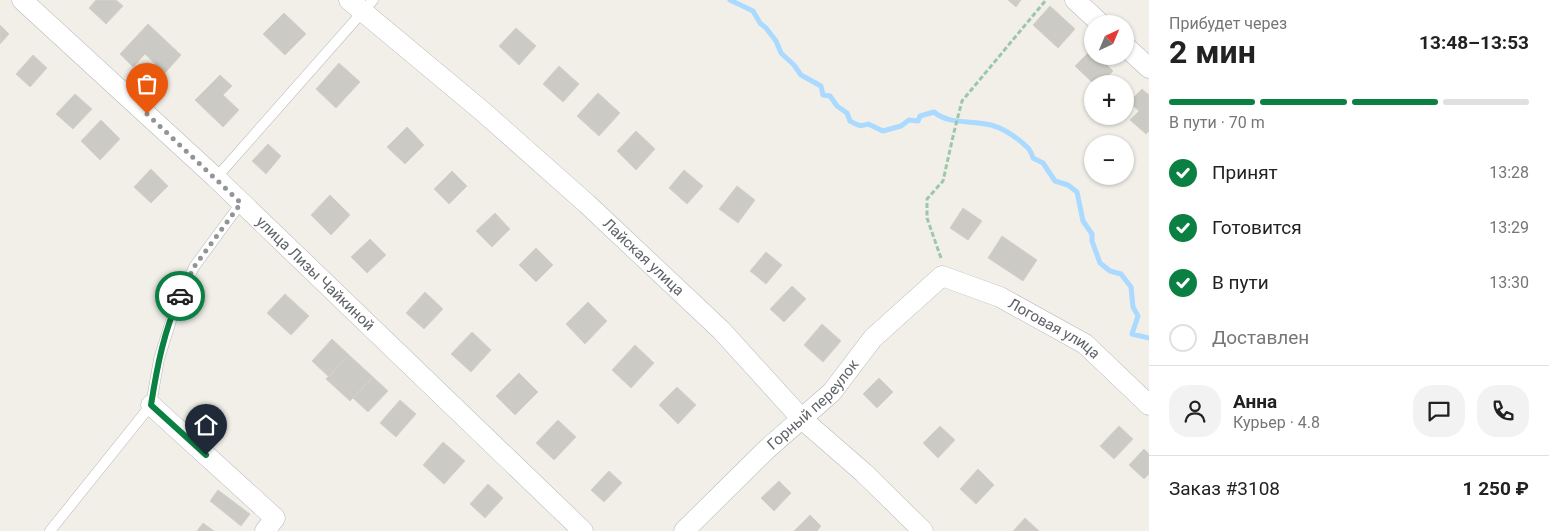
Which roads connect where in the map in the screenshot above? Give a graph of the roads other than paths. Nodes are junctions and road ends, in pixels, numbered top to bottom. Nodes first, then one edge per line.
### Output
1 (22, 0) edge
2 (1075, 0) edge
3 (362, 4) edge
4 (1091, 15) edge
5 (1134, 54) edge
6 (1149, 68) edge
7 (216, 178) junction
8 (241, 203) junction
9 (942, 276) joint
10 (151, 405) junction
11 (1149, 405) edge
12 (802, 419) junction
13 (50, 531) edge
14 (265, 531) edge
15 (584, 531) edge
16 (684, 531) edge
17 (923, 531) edge

1 - 7 street, улица Лизы Чайкиной
2 - 4 street
3 - 7 lane
3 - 12 street, Лайская улица
5 - 6 street
7 - 8 street, улица Лизы Чайкиной
8 - 10 lane
8 - 15 street, улица Лизы Чайкиной
9 - 11 street, Логовая улица
9 - 12 street, Горный переулок
10 - 13 lane
10 - 14 street
12 - 16 street, Горный переулок
12 - 17 street, Лайская улица

